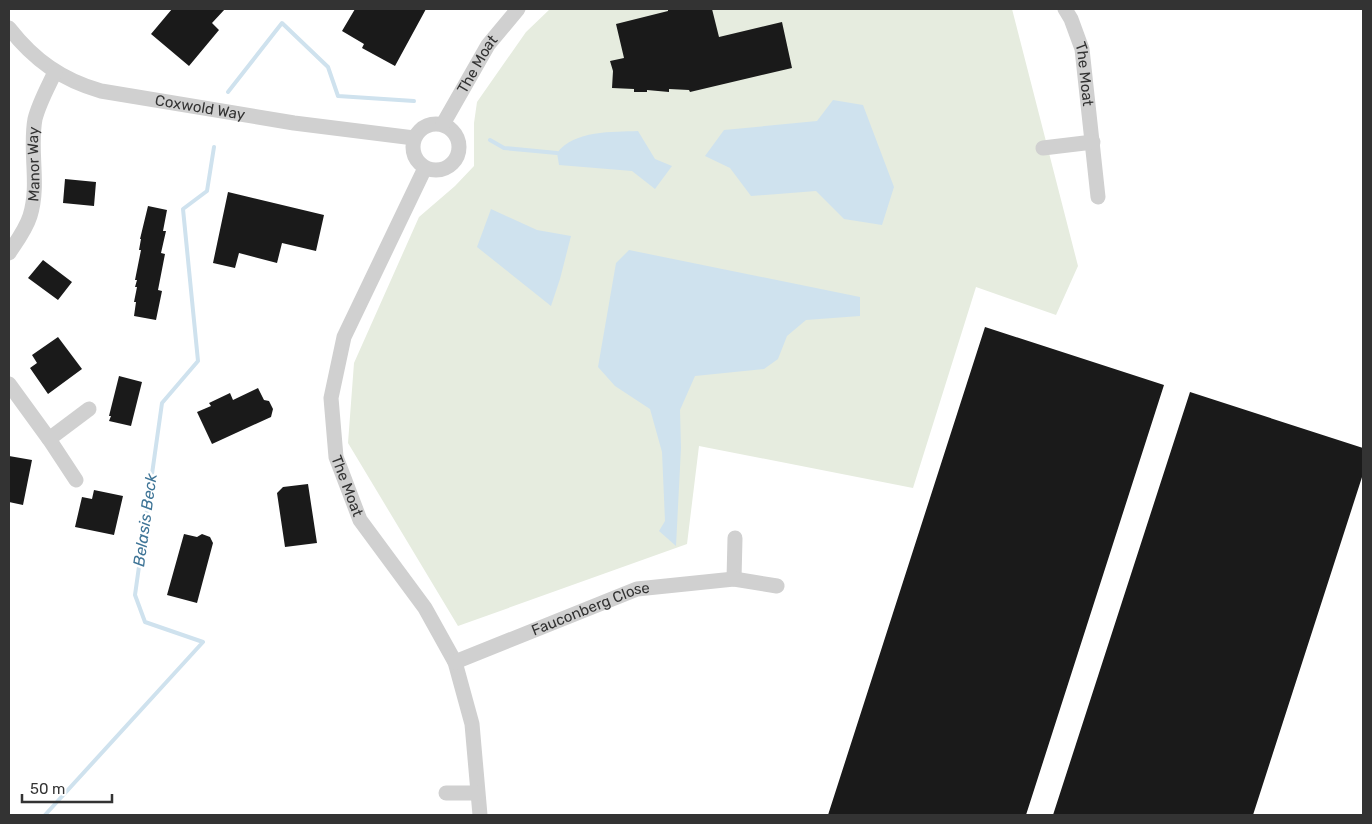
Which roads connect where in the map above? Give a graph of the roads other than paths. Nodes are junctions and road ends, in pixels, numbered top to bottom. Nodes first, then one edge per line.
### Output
1 (518, 9) edge
2 (1065, 9) edge
3 (9, 28) edge
4 (55, 72) junction
5 (443, 124) junction
6 (414, 138) junction
7 (1093, 142) junction
8 (1043, 148) dead end
9 (425, 168) junction
10 (1098, 197) dead end
11 (9, 253) edge
12 (9, 384) edge
13 (89, 409) dead end
14 (49, 438) junction
15 (76, 480) dead end
16 (735, 538) dead end
17 (734, 579) junction
18 (777, 586) dead end
19 (455, 662) junction
20 (446, 793) dead end
21 (477, 793) junction
22 (480, 815) edge

1 - 5 street, The Moat
2 - 7 street, The Moat
3 - 4 street, Coxwold Way
4 - 6 street, Coxwold Way
4 - 11 street, Manor Way
5 - 6 street
5 - 9 street
6 - 9 street
7 - 8 street
7 - 10 street, The Moat
9 - 19 street, The Moat
12 - 14 street
13 - 14 street
14 - 15 street
16 - 17 street
17 - 18 street, Fauconberg Close
17 - 19 street, Fauconberg Close
19 - 21 street, The Moat
20 - 21 street
21 - 22 street, The Moat

